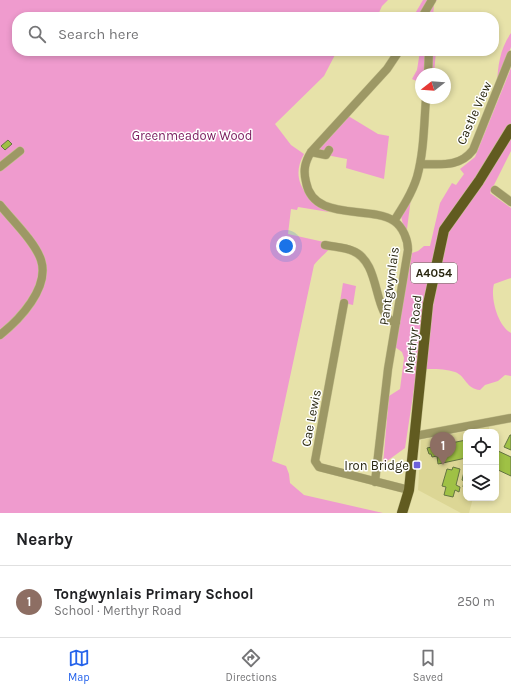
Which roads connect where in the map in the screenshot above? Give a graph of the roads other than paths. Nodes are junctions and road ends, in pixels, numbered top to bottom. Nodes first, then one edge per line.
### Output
1 (432, 0) edge
2 (425, 12) edge
3 (511, 55) edge
4 (396, 56) edge
5 (429, 56) edge
6 (428, 68) edge
7 (425, 104) edge
8 (511, 129) edge
9 (329, 150) dead end
10 (20, 151) dead end
11 (311, 152) junction
12 (420, 164) junction
13 (0, 167) edge
14 (495, 190) dead end
15 (511, 202) edge
16 (0, 205) edge
17 (394, 221) junction
18 (325, 245) dead end
19 (344, 303) dead end
20 (396, 323) junction
21 (0, 335) edge
22 (511, 418) edge
23 (478, 428) edge
24 (415, 436) junction
25 (375, 482) junction
26 (410, 490) junction
27 (402, 513) edge

1 - 2 street
3 - 12 street, Castle View
4 - 11 street
5 - 6 street
7 - 12 street
8 - 24 main road, Merthyr Road / A4054
9 - 11 street
10 - 13 street
11 - 17 street
12 - 17 street
14 - 15 street
16 - 21 street
17 - 20 street, Pantgwynlais
18 - 20 street
19 - 25 street, Cae Lewis
20 - 25 street, Pantgwynlais
22 - 23 street
23 - 24 street
24 - 26 main road, Merthyr Road / A4054
25 - 26 street, Cae Lewis
26 - 27 main road, Merthyr Road / A4054

